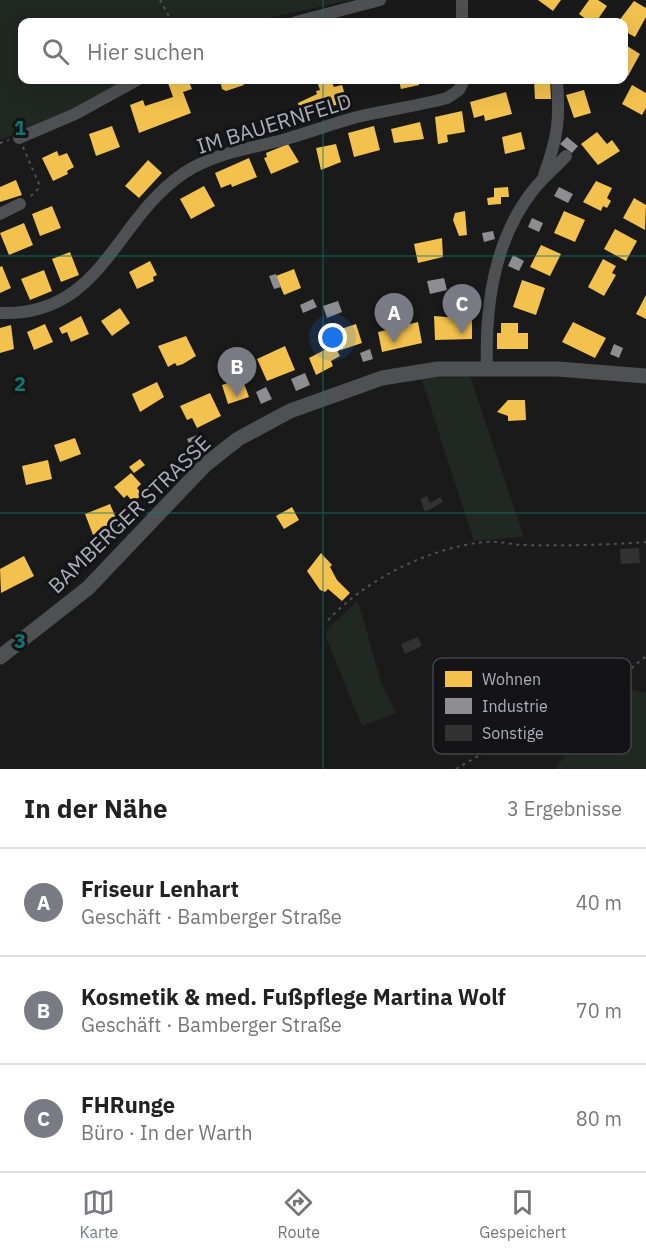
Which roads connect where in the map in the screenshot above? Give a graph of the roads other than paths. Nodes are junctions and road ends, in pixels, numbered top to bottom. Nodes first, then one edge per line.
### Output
1 (380, 0) edge
2 (462, 0) edge
3 (311, 18) edge
4 (462, 18) edge
5 (130, 84) edge
6 (462, 84) edge
7 (557, 84) edge
8 (19, 138) road end
9 (566, 156) dead end
10 (541, 182) junction
11 (20, 204) road end
12 (0, 214) edge
13 (0, 313) edge
14 (487, 367) junction
15 (646, 376) edge
16 (0, 657) edge

1 - 3 street
2 - 4 street
5 - 8 street
6 - 13 street, IM BAUERNFELD
7 - 10 street
9 - 10 street
10 - 14 street
11 - 12 street
14 - 15 street, BAMBERGER STRASSE
14 - 16 street, BAMBERGER STRASSE

